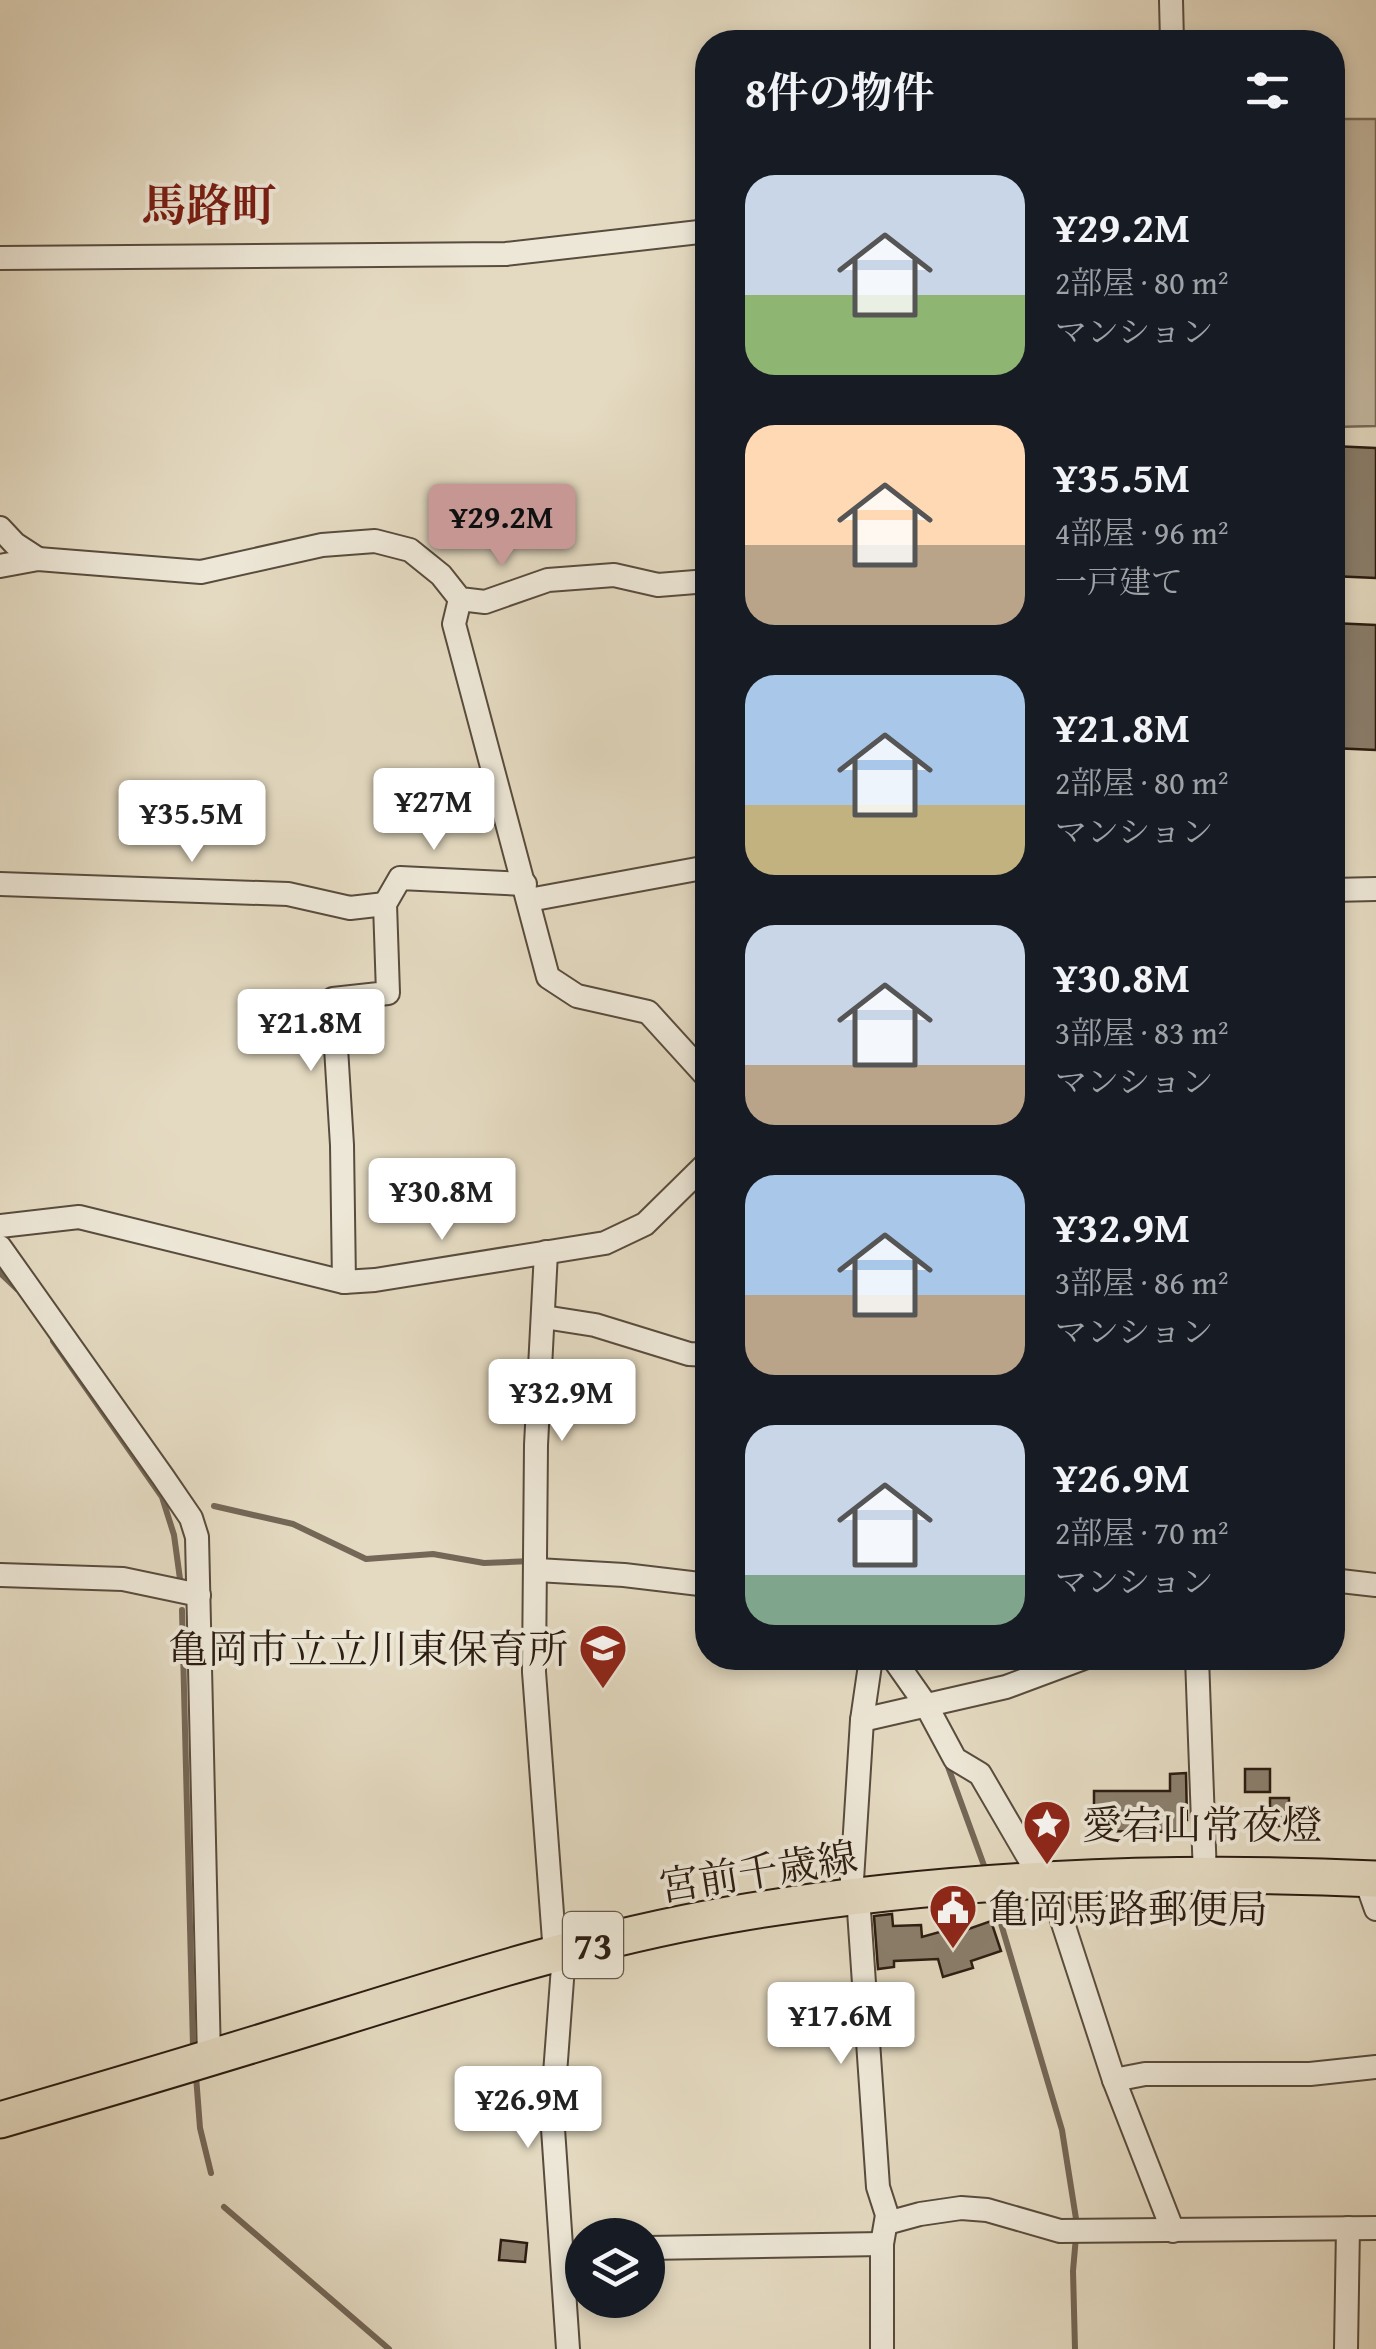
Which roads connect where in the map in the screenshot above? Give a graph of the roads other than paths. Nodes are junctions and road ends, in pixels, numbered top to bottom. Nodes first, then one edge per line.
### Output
1 (1171, 0) edge
2 (1172, 30) edge
3 (695, 232) edge
4 (0, 258) edge
5 (0, 528) edge
6 (38, 559) junction
7 (0, 566) edge
8 (695, 582) edge
9 (460, 599) junction
10 (695, 870) edge
11 (0, 884) edge
12 (1376, 889) edge
13 (1345, 890) edge
14 (527, 892) junction
15 (384, 904) junction
16 (695, 1064) edge
17 (695, 1177) edge
18 (0, 1226) edge
19 (0, 1248) edge
20 (546, 1252) junction
21 (344, 1282) junction
22 (544, 1317) junction
23 (695, 1355) edge
24 (537, 1570) junction
25 (0, 1576) edge
26 (1345, 1581) edge
27 (695, 1583) edge
28 (1376, 1585) edge
29 (199, 1595) junction
30 (869, 1670) edge
31 (901, 1670) edge
32 (1051, 1670) edge
33 (1197, 1670) edge
34 (926, 1705) junction
35 (862, 1720) junction
36 (1206, 1876) junction
37 (1042, 1882) junction
38 (1372, 1888) edge
39 (854, 1896) junction
40 (559, 1954) junction
41 (209, 2058) junction
42 (1376, 2066) edge
43 (1114, 2080) junction
44 (0, 2120) edge
45 (567, 2218) edge
46 (1348, 2228) junction
47 (1376, 2228) edge
48 (1173, 2231) junction
49 (884, 2234) junction
50 (665, 2247) edge
51 (569, 2318) edge
52 (568, 2349) edge
53 (882, 2349) edge
54 (1346, 2349) edge

1 - 2 street
3 - 4 street
5 - 6 street
6 - 7 street
6 - 9 street
8 - 9 street
9 - 14 street
10 - 14 street
11 - 15 street
12 - 13 street
14 - 15 street
14 - 16 street
15 - 21 street
17 - 20 street
18 - 21 street
19 - 29 street
20 - 21 street
20 - 22 street
22 - 23 street
22 - 24 street
24 - 27 street
24 - 40 street
25 - 29 street
26 - 28 street
29 - 41 street
30 - 35 street
31 - 34 street
32 - 34 street
33 - 36 street
34 - 35 street
34 - 37 street
35 - 39 street
36 - 37 main road, 宮前千歳線 / 73
36 - 38 main road, 宮前千歳線 / 73
37 - 39 main road, 宮前千歳線 / 73
37 - 43 street
39 - 40 main road, 宮前千歳線 / 73
39 - 49 street
40 - 41 main road, 宮前千歳線 / 73
40 - 45 street
41 - 44 main road, 宮前千歳線 / 73
42 - 43 street
43 - 48 street
46 - 47 street
46 - 48 street
46 - 54 street
48 - 49 street
49 - 50 street
49 - 53 street
51 - 52 street

